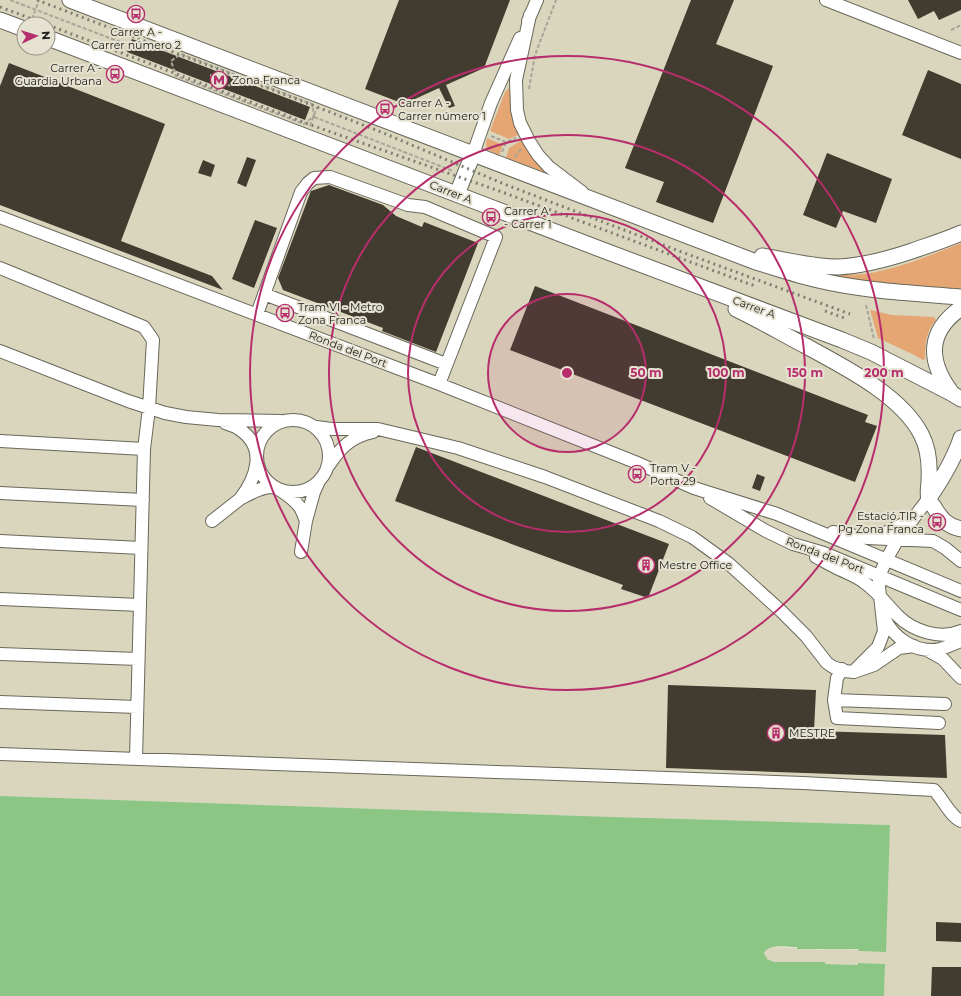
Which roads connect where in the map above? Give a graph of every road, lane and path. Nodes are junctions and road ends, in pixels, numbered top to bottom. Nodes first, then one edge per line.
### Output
1 (10, 0) edge
2 (39, 0) edge
3 (70, 0) edge
4 (536, 0) edge
5 (556, 0) edge
6 (826, 0) edge
7 (36, 10) junction
8 (530, 15) junction
9 (33, 16) edge
10 (0, 20) edge
11 (16, 23) edge
12 (961, 25) edge
13 (951, 30) dead end
14 (56, 41) edge
15 (128, 45) dead end
16 (961, 53) edge
17 (225, 72) dead end
18 (210, 75) dead end
19 (217, 80) dead end
20 (222, 81) junction
21 (230, 86) dead end
22 (219, 90) dead end
23 (528, 95) dead end
24 (319, 103) dead end
25 (314, 116) junction
26 (309, 129) dead end
27 (488, 135) dead end
28 (521, 136) dead end
29 (506, 142) junction
30 (525, 144) dead end
31 (473, 154) junction
32 (501, 156) dead end
33 (512, 160) dead end
34 (454, 172) dead end
35 (457, 194) junction
36 (588, 197) junction
37 (0, 216) edge
38 (961, 233) edge
39 (719, 248) junction
40 (645, 266) junction
41 (0, 268) edge
42 (264, 294) junction
43 (961, 297) edge
44 (866, 305) dead end
45 (961, 308) edge
46 (256, 314) junction
47 (874, 339) dead end
48 (0, 351) edge
49 (446, 364) junction
50 (439, 384) junction
51 (956, 396) edge
52 (149, 408) junction
53 (218, 420) junction
54 (281, 421) junction
55 (316, 427) junction
56 (388, 430) junction
57 (961, 438) edge
58 (0, 441) edge
59 (144, 449) junction
60 (256, 458) junction
61 (961, 466) edge
62 (946, 472) junction
63 (322, 476) junction
64 (275, 488) junction
65 (694, 488) junction
66 (0, 493) edge
67 (240, 499) junction
68 (928, 499) junction
69 (143, 500) junction
70 (914, 518) junction
71 (212, 521) dead end
72 (306, 521) junction
73 (961, 529) edge
74 (814, 530) junction
75 (853, 536) junction
76 (898, 539) junction
77 (0, 541) edge
78 (793, 544) junction
79 (141, 548) junction
80 (301, 552) dead end
81 (886, 560) junction
82 (961, 561) edge
83 (841, 570) junction
84 (880, 577) junction
85 (961, 591) edge
86 (879, 594) junction
87 (0, 599) edge
88 (140, 605) junction
89 (961, 610) edge
90 (881, 612) junction
91 (961, 631) edge
92 (961, 641) edge
93 (914, 646) junction
94 (926, 650) junction
95 (0, 654) edge
96 (138, 659) junction
97 (848, 671) junction
98 (961, 678) edge
99 (834, 700) junction
100 (0, 702) edge
101 (945, 704) dead end
102 (137, 707) junction
103 (939, 723) dead end
104 (0, 754) edge
105 (136, 759) junction
106 (961, 821) edge

1 - 7 path
2 - 7 path
3 - 31 main road
4 - 8 street
5 - 23 path
6 - 16 street
7 - 9 path
7 - 15 path
8 - 31 street
8 - 36 street
10 - 11 main road
12 - 13 path
14 - 35 main road, Carrer A
17 - 20 path
18 - 20 path
19 - 20 path
20 - 21 path
20 - 22 path
24 - 25 path
25 - 26 path
25 - 34 path, Carrer A
27 - 29 path
28 - 29 path
29 - 32 path
30 - 33 path
31 - 35 main road
31 - 36 main road
35 - 40 main road, Carrer A
36 - 39 main road
37 - 46 street, Ronda del Port
38 - 39 main road
39 - 43 main road
40 - 51 main road, Carrer A
40 - 68 main road
41 - 52 street
42 - 46 street
42 - 49 street
42 - 49 street
44 - 47 path
45 - 51 main road
46 - 50 street, Ronda del Port
48 - 52 street
49 - 50 street
50 - 65 street, Ronda del Port
52 - 53 street
52 - 59 street
53 - 54 street
53 - 60 street
54 - 55 street
54 - 60 street
55 - 56 street
55 - 63 street
56 - 63 street
56 - 97 street
57 - 62 main road
58 - 59 street
59 - 69 street
60 - 64 street
60 - 67 street
61 - 62 main road
62 - 68 main road
63 - 64 street
63 - 72 street
64 - 67 street
64 - 72 street
65 - 74 street, Ronda del Port
65 - 78 street, Ronda del Port
66 - 69 street
67 - 71 street
68 - 70 street
68 - 73 main road
69 - 79 street
70 - 75 street
70 - 76 street
72 - 80 street
74 - 75 street
74 - 81 street, Ronda del Port
75 - 76 street
76 - 81 street
76 - 82 street
77 - 79 street
78 - 83 street
78 - 84 street, Ronda del Port
79 - 88 street
81 - 84 street
81 - 85 street, Ronda del Port
83 - 86 street
83 - 90 street
84 - 86 street
84 - 89 street, Ronda del Port
86 - 90 street
86 - 91 street
87 - 88 street
88 - 96 street
90 - 93 street
90 - 97 street
92 - 94 street
93 - 94 street
93 - 97 street
94 - 98 street
95 - 96 street
96 - 102 street
97 - 99 street
99 - 101 street
99 - 103 street
100 - 102 street
102 - 105 street
104 - 105 street
105 - 106 street

